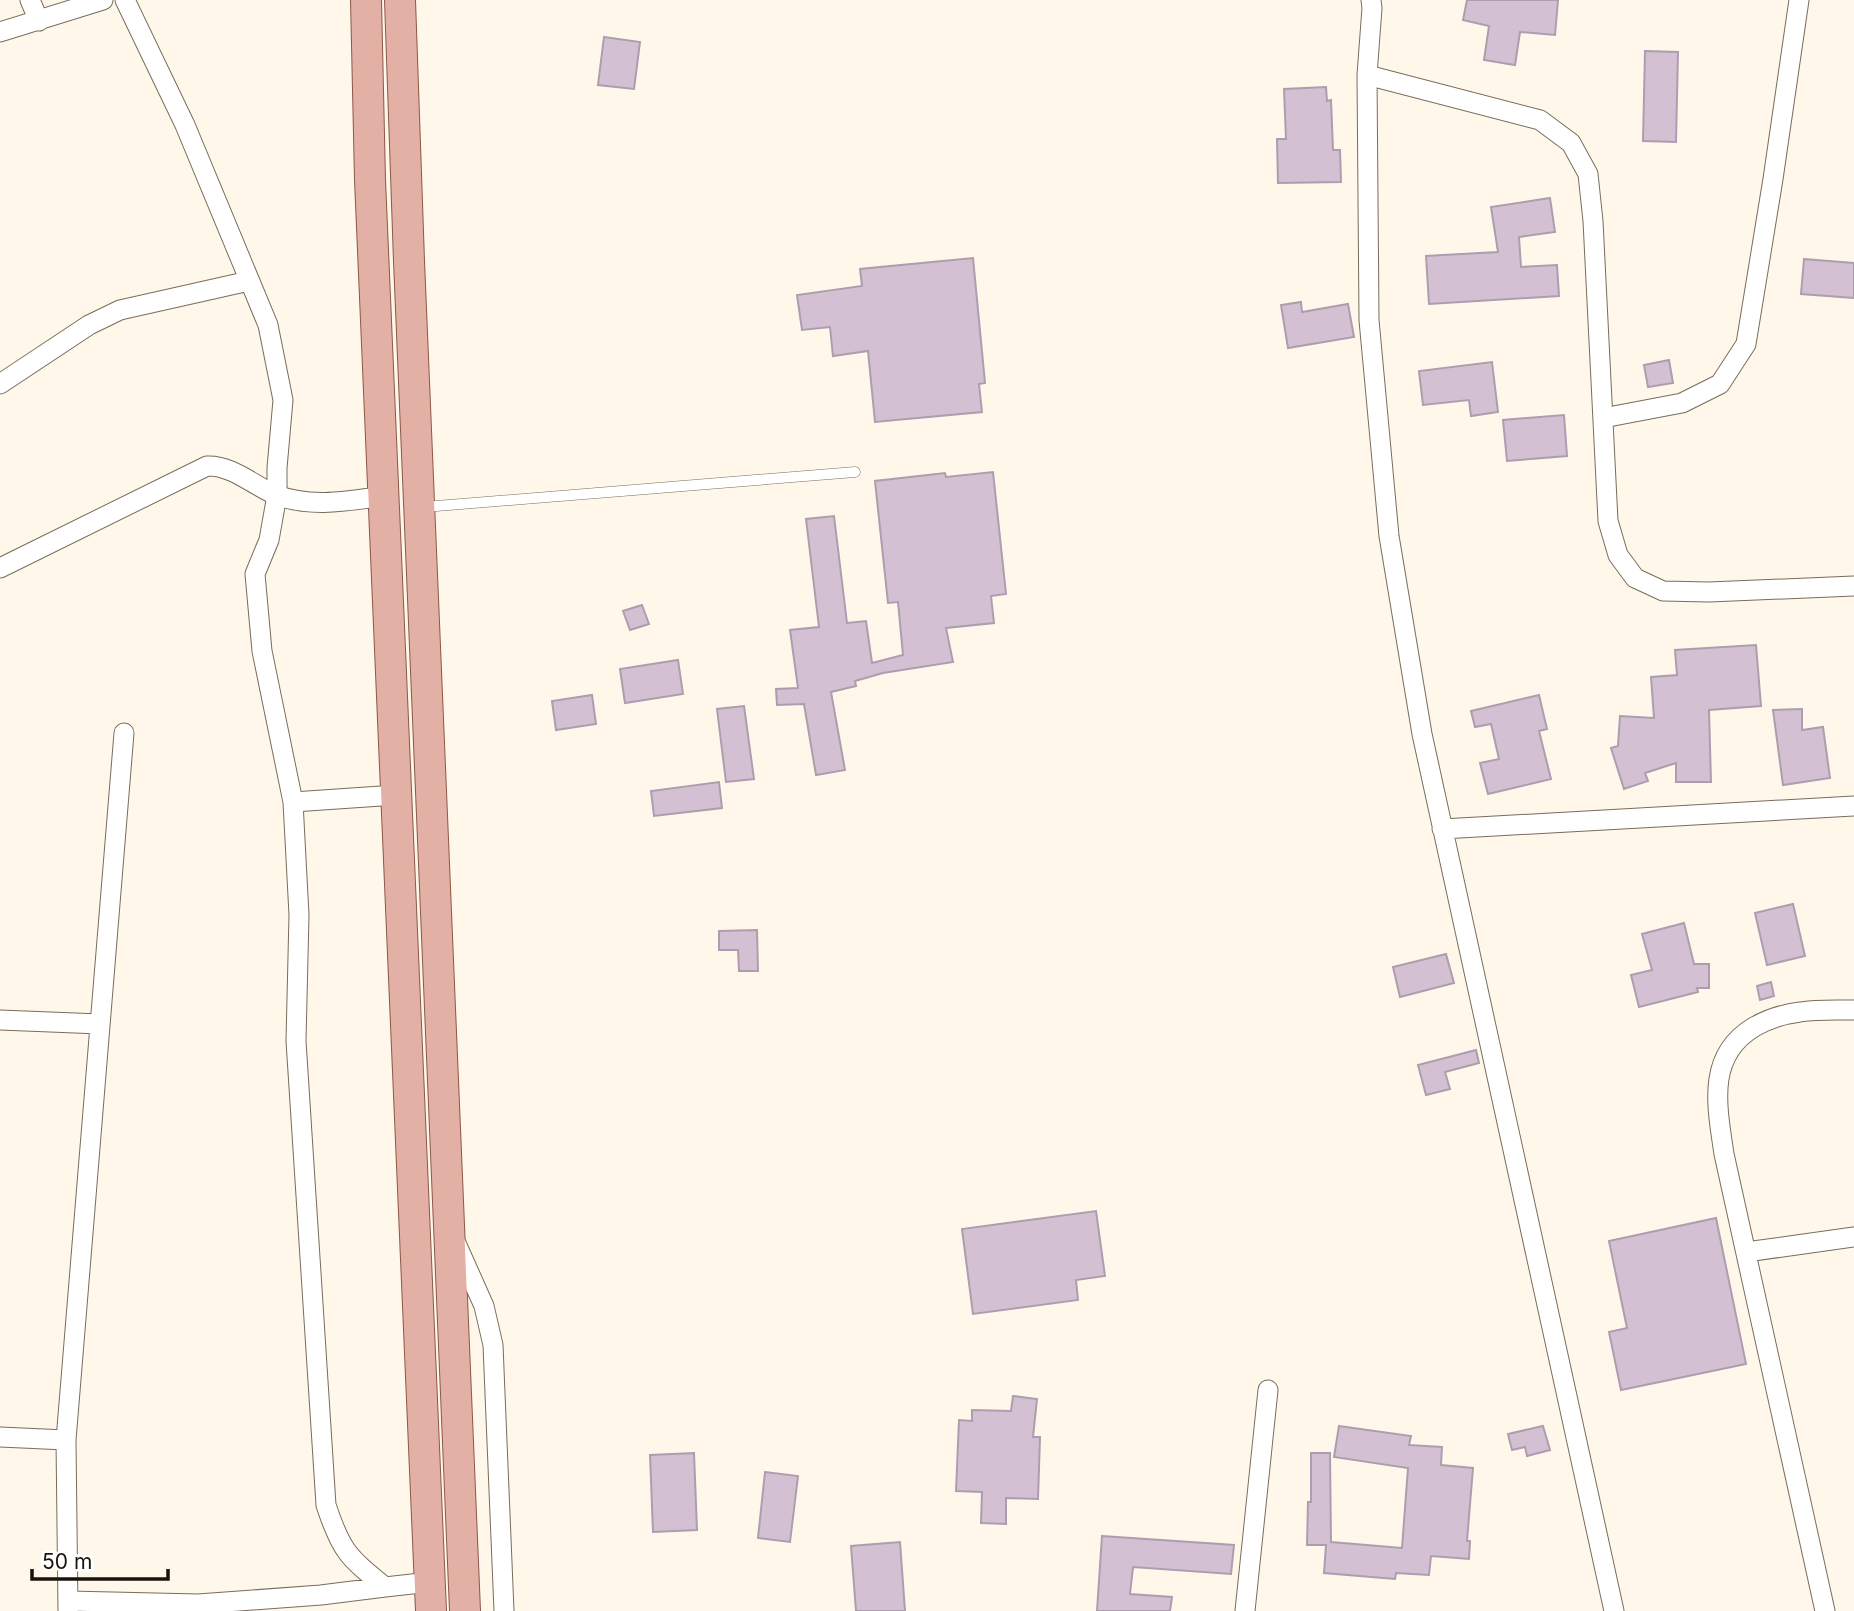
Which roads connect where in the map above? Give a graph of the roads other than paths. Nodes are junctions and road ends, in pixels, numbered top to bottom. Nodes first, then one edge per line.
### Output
1 (30, 0) edge
2 (103, 0) edge
3 (125, 0) edge
4 (366, 0) edge
5 (400, 0) edge
6 (1371, 0) edge
7 (1799, 0) edge
8 (39, 21) junction
9 (0, 32) edge
10 (1367, 75) junction
11 (249, 281) junction
12 (0, 383) edge
13 (1603, 418) junction
14 (855, 472) dead end
15 (277, 495) junction
16 (384, 496) junction
17 (420, 508) junction
18 (0, 568) edge
19 (1854, 586) edge
20 (124, 733) dead end
21 (396, 795) junction
22 (293, 802) junction
23 (1854, 806) edge
24 (1442, 829) junction
25 (1854, 1010) edge
26 (0, 1020) edge
27 (100, 1024) junction
28 (450, 1231) junction
29 (1854, 1237) edge
30 (1746, 1252) junction
31 (1268, 1390) dead end
32 (0, 1437) edge
33 (66, 1440) junction
34 (386, 1587) junction
35 (430, 1596) edge
36 (68, 1606) edge
37 (465, 1611) edge
38 (504, 1611) edge
39 (1245, 1611) edge
40 (1614, 1611) edge
41 (1825, 1611) edge

1 - 8 street
2 - 8 street
3 - 11 street
4 - 16 main road
5 - 17 main road
6 - 10 street
7 - 13 street
8 - 9 street
10 - 13 street
10 - 24 street
11 - 12 street
11 - 15 street
13 - 19 street
14 - 17 lane
15 - 16 street
15 - 18 street
15 - 22 street
16 - 21 main road
17 - 28 main road
20 - 27 street
21 - 22 street
21 - 35 main road
22 - 34 street
23 - 24 street
24 - 40 street
25 - 30 street
26 - 27 street
27 - 33 street
28 - 37 main road
28 - 38 street
29 - 30 street
30 - 41 street
31 - 39 street
32 - 33 street
33 - 36 street
34 - 35 street
34 - 36 street

